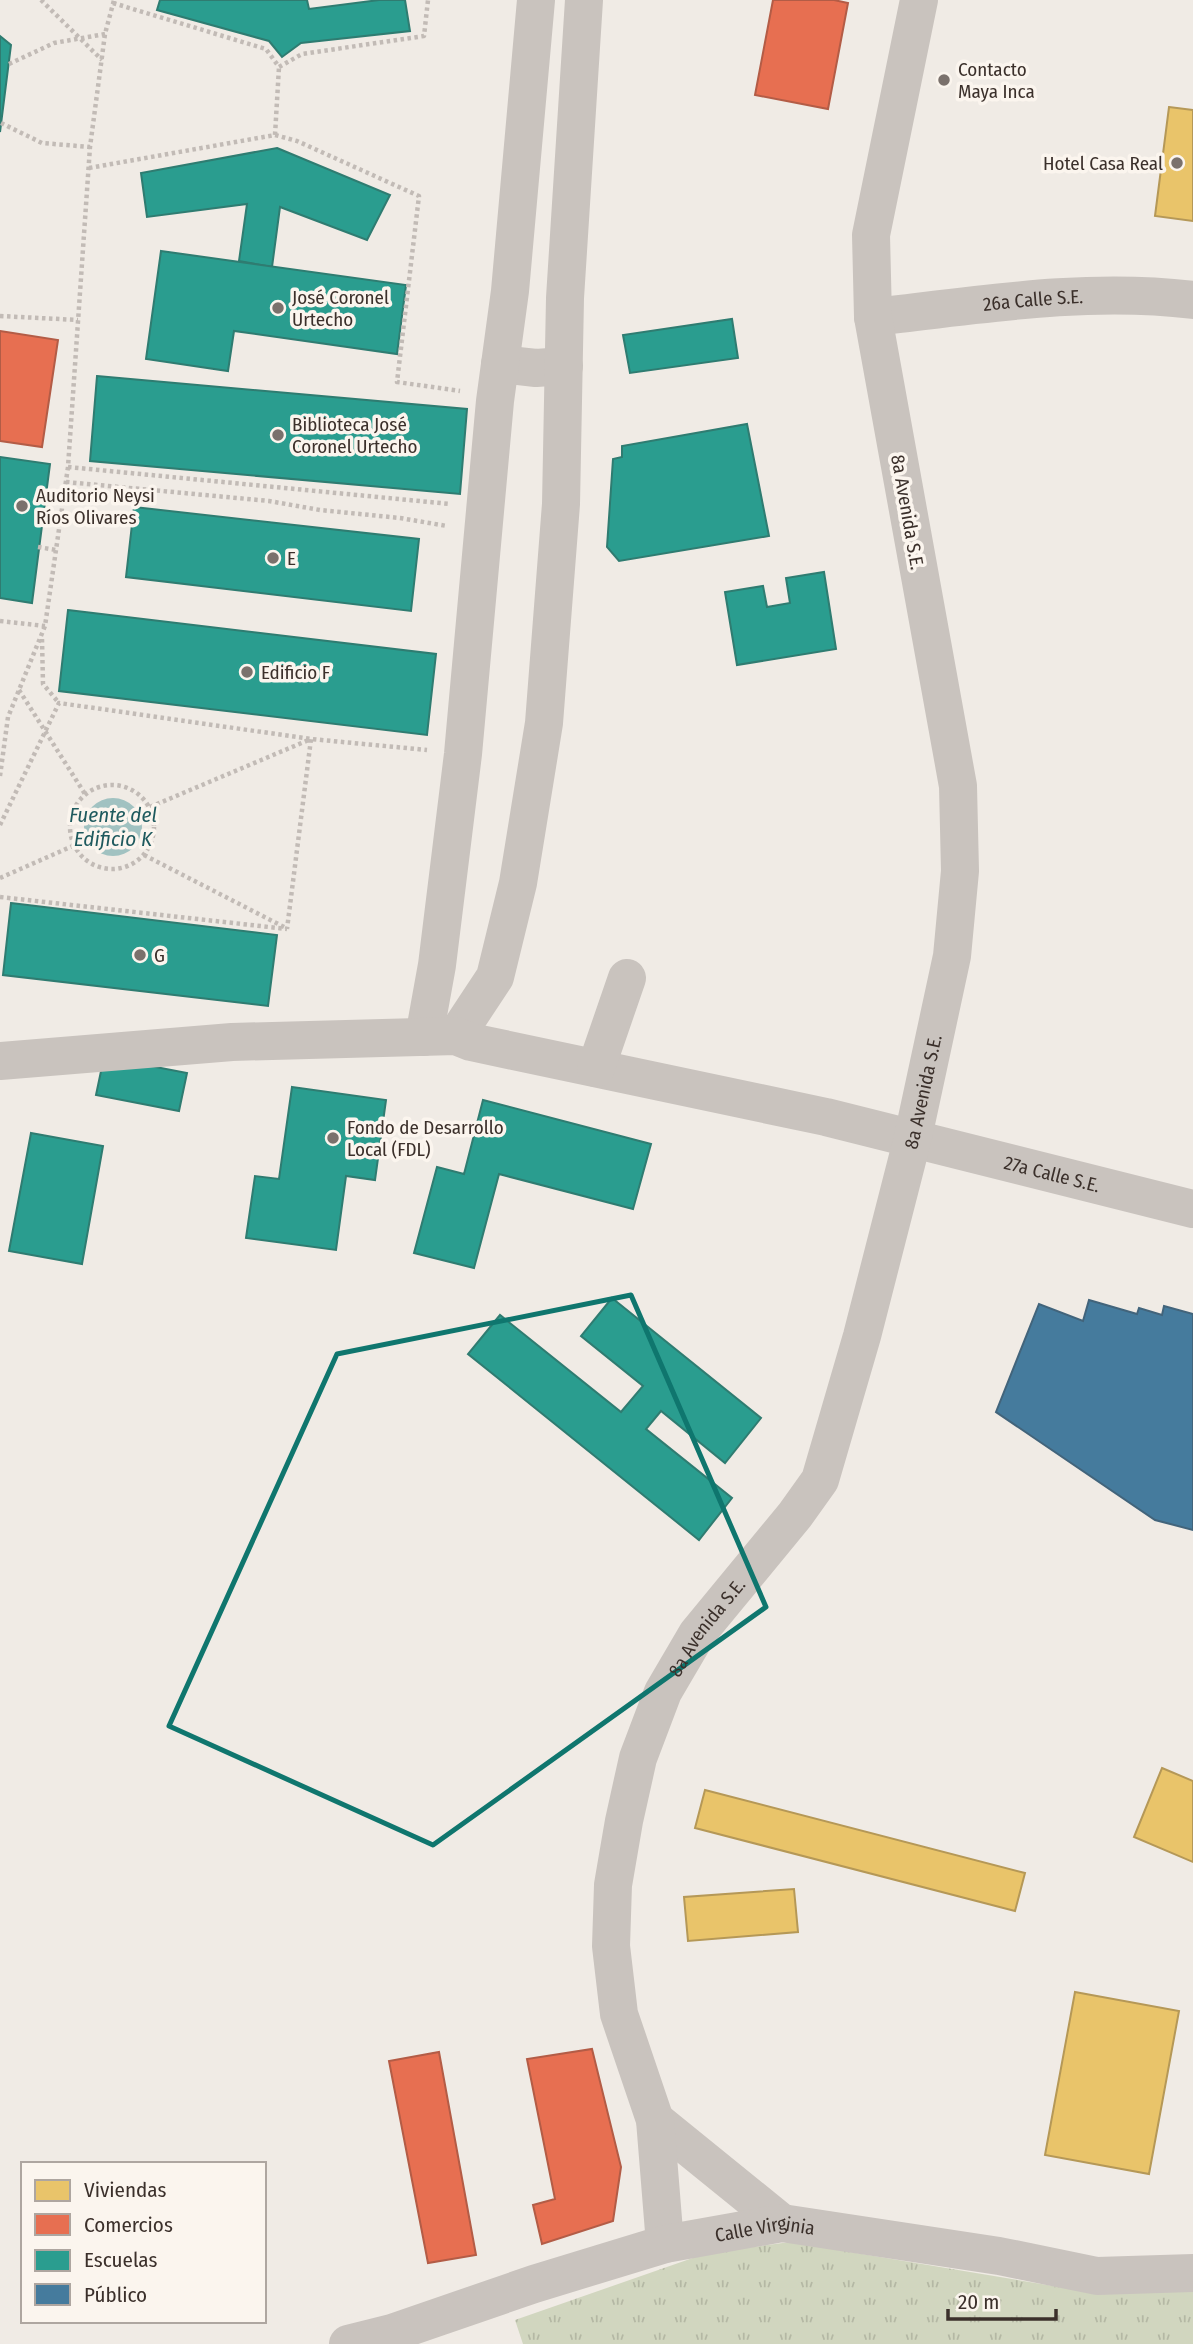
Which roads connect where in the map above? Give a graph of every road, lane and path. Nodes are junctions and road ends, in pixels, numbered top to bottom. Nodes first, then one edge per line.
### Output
1 (41, 0) edge
2 (428, 0) edge
3 (536, 0) edge
4 (584, 0) edge
5 (919, 0) edge
6 (113, 1) edge
7 (105, 34) junction
8 (79, 39) junction
9 (102, 60) junction
10 (9, 64) dead end
11 (279, 67) junction
12 (1, 123) edge
13 (275, 135) junction
14 (90, 147) junction
15 (89, 168) junction
16 (1193, 300) edge
17 (0, 316) edge
18 (873, 317) junction
19 (78, 320) junction
20 (564, 366) junction
21 (497, 383) junction
22 (68, 467) junction
23 (66, 482) junction
24 (485, 520) junction
25 (38, 547) dead end
26 (56, 550) junction
27 (0, 621) edge
28 (45, 625) junction
29 (41, 635) junction
30 (19, 690) junction
31 (59, 703) junction
32 (45, 732) junction
33 (311, 738) junction
34 (463, 754) junction
35 (0, 776) edge
36 (85, 794) junction
37 (150, 807) junction
38 (0, 825) edge
39 (75, 845) junction
40 (144, 855) junction
41 (0, 878) edge
42 (0, 897) edge
43 (288, 929) junction
44 (627, 978) dead end
45 (440, 1037) junction
46 (0, 1061) edge
47 (596, 1068) junction
48 (913, 1138) junction
49 (1193, 1209) edge
50 (655, 2120) junction
51 (782, 2223) junction
52 (666, 2244) junction
53 (1193, 2273) edge
54 (348, 2344) edge

1 - 8 path
2 - 11 path
3 - 21 street
4 - 20 street
5 - 18 street, 8a Avenida S.E.
6 - 7 path
6 - 11 path
7 - 8 path
7 - 9 path
8 - 9 path
8 - 10 path
9 - 14 path
11 - 13 path
12 - 14 path
13 - 15 path
13 - 21 path
14 - 15 path
15 - 19 path
16 - 18 street, 26a Calle S.E.
17 - 19 path
18 - 48 street, 8a Avenida S.E.
19 - 22 path
20 - 21 street
20 - 45 street
21 - 24 street
22 - 23 path
22 - 24 path
23 - 24 path
23 - 26 path
24 - 34 street
25 - 26 path
26 - 28 path
27 - 28 path
28 - 29 path
29 - 30 path
29 - 31 path
30 - 32 path
30 - 35 path
31 - 32 path
31 - 33 path
32 - 36 path
32 - 38 path
33 - 34 path
33 - 37 path
33 - 43 path
34 - 45 street
36 - 37 path
36 - 39 path
37 - 40 path
39 - 40 path
39 - 41 path
40 - 43 path
42 - 43 path
44 - 47 street
45 - 46 street, 27a Calle S.E.
45 - 47 street, 27a Calle S.E.
47 - 48 street, 27a Calle S.E.
48 - 49 street, 27a Calle S.E.
48 - 50 street, 8a Avenida S.E.
50 - 51 street
50 - 52 street, 8a Avenida S.E.
51 - 52 street, Calle Virginia
51 - 53 street, Calle Virginia
52 - 54 street, Calle Virginia

